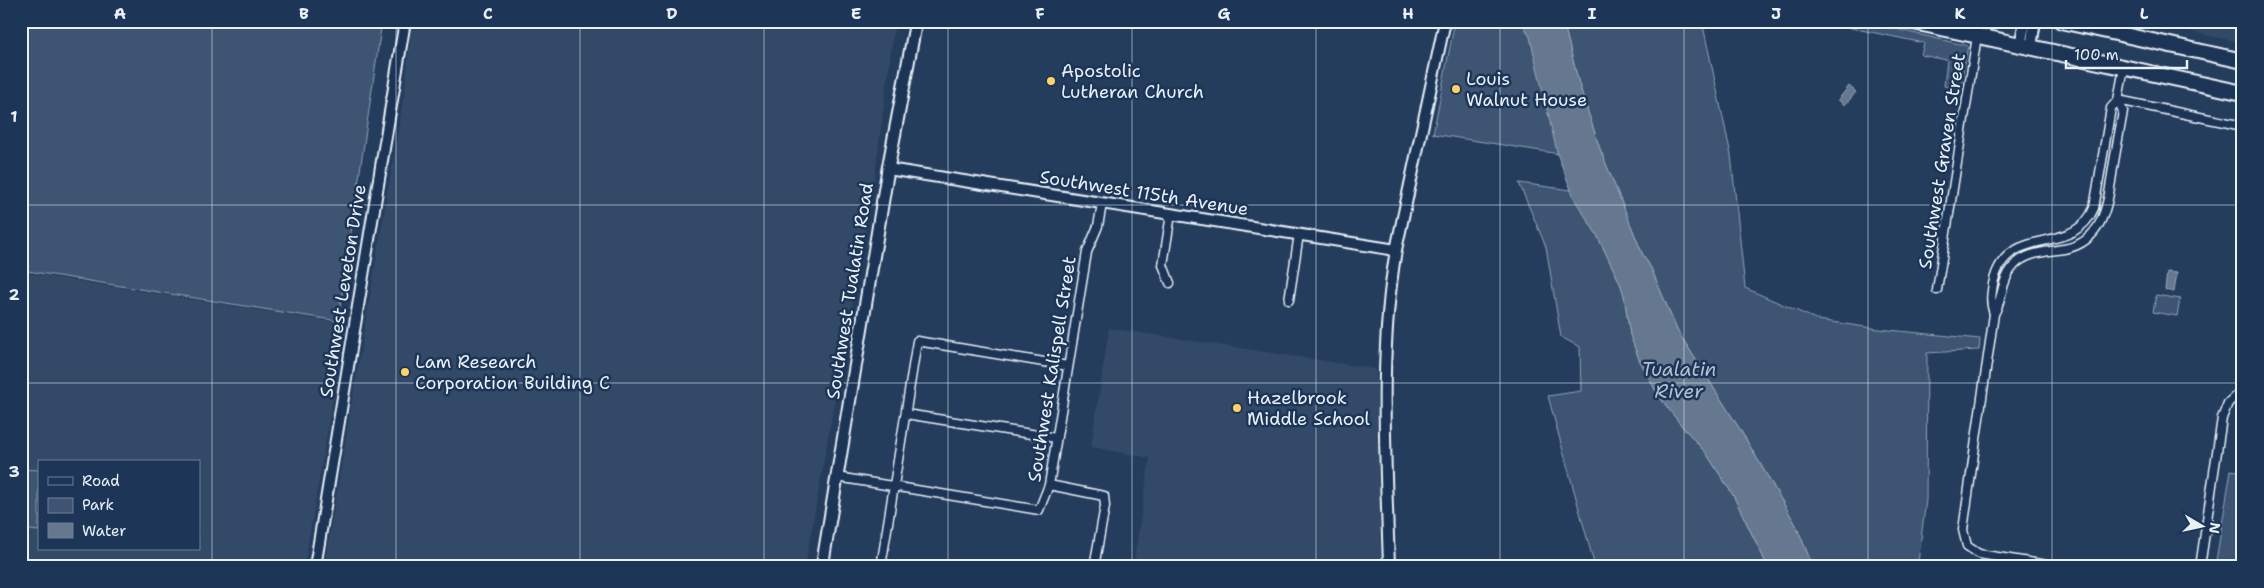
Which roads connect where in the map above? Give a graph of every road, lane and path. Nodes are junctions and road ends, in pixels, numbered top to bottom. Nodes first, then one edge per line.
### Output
1 (405, 21) edge
2 (916, 21) edge
3 (1445, 21) edge
4 (1909, 21) edge
5 (2025, 21) edge
6 (2035, 21) edge
7 (2061, 21) edge
8 (1976, 36) junction
9 (2025, 46) junction
10 (2243, 61) edge
11 (2124, 68) junction
12 (2243, 93) edge
13 (2118, 100) junction
14 (2243, 126) edge
15 (888, 169) junction
16 (1102, 204) junction
17 (1171, 214) junction
18 (1299, 234) junction
19 (1396, 250) junction
20 (1170, 283) dead end
21 (1937, 290) dead end
22 (1289, 300) dead end
23 (1994, 314) junction
24 (1068, 366) junction
25 (2243, 389) edge
26 (906, 414) junction
27 (1056, 438) junction
28 (836, 477) junction
29 (1050, 485) junction
30 (894, 487) junction
31 (315, 567) edge
32 (822, 567) edge
33 (881, 567) edge
34 (1094, 567) edge
35 (1389, 567) edge
36 (2060, 567) edge
37 (2200, 567) edge

1 - 31 street, Southwest Leveton Drive
2 - 15 main road, Southwest Tualatin Road
3 - 19 street
4 - 8 highway
5 - 9 street
6 - 9 street
7 - 10 highway
8 - 9 highway
8 - 21 street, Southwest Graven Street
9 - 11 highway
11 - 12 highway
11 - 13 street
13 - 14 street
13 - 23 street
13 - 23 street
15 - 16 street, Southwest 115th Avenue
15 - 28 main road, Southwest Tualatin Road
16 - 17 street, Southwest 115th Avenue
16 - 24 street, Southwest Kalispell Street
17 - 18 street, Southwest 115th Avenue
17 - 20 street
18 - 19 street, Southwest 115th Avenue
18 - 22 street
19 - 35 street
23 - 36 street
24 - 26 street
24 - 27 street, Southwest Kalispell Street
25 - 37 street
26 - 27 street
26 - 30 street
27 - 29 street, Southwest Kalispell Street
28 - 30 street
28 - 32 main road, Southwest Tualatin Road
29 - 30 street, Southwest Kalispell Street
29 - 34 street
30 - 33 street

